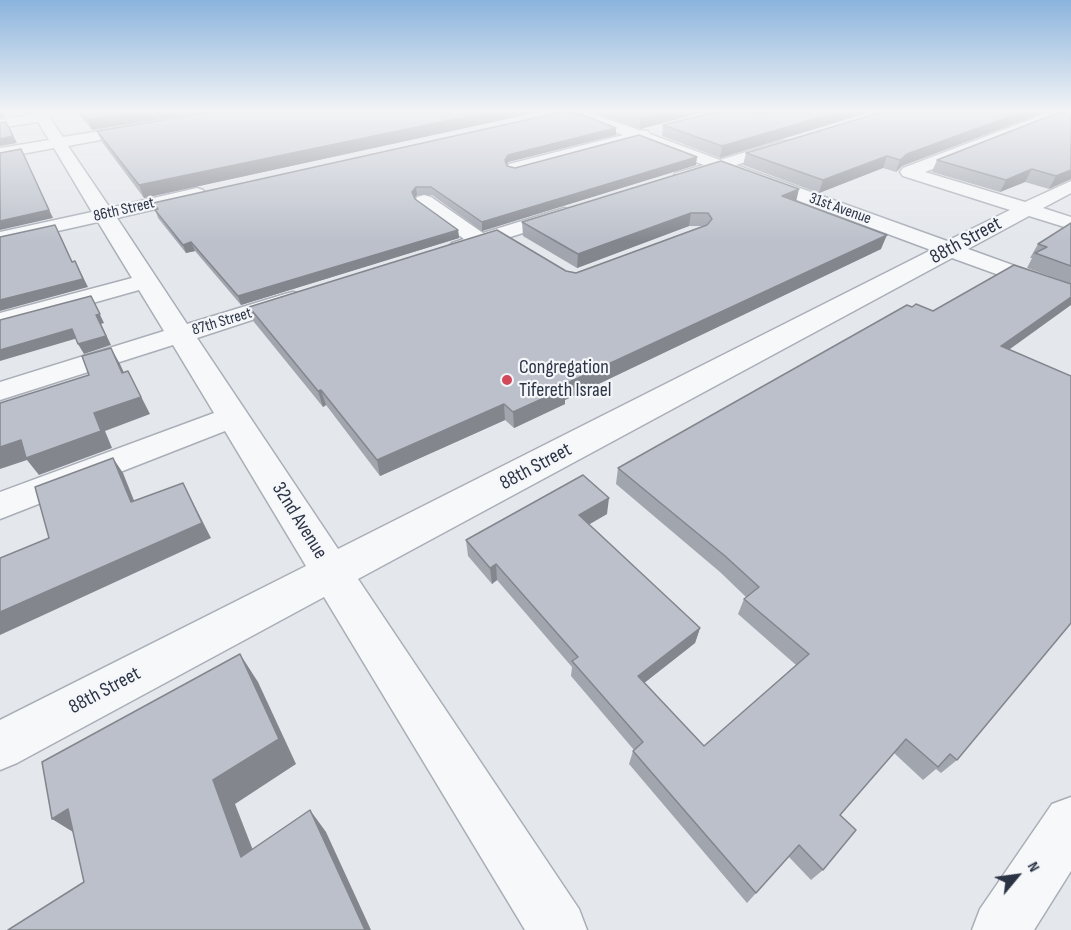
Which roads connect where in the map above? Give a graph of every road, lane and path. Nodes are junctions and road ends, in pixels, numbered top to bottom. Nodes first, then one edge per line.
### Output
1 (67, 155) edge
2 (562, 155) edge
3 (694, 155) edge
4 (751, 155) edge
5 (951, 155) edge
6 (720, 165) junction
7 (515, 168) edge
8 (669, 181) edge
9 (1071, 186) edge
10 (210, 191) edge
11 (424, 201) dead end
12 (579, 209) edge
13 (1026, 210) junction
14 (104, 215) junction
15 (1071, 224) edge
16 (500, 234) junction
17 (0, 238) edge
18 (480, 240) junction
19 (525, 249) edge
20 (950, 249) junction
21 (436, 254) edge
22 (147, 281) junction
23 (315, 292) edge
24 (1071, 294) edge
25 (0, 321) edge
26 (180, 334) junction
27 (0, 391) edge
28 (233, 417) junction
29 (0, 506) edge
30 (331, 573) junction
31 (0, 746) edge
32 (1071, 823) edge
33 (558, 930) edge
34 (1001, 930) edge

1 - 14 street, 32nd Avenue
2 - 7 street
3 - 6 street, 31st Avenue
4 - 6 street
5 - 13 street
6 - 8 street
6 - 20 street, 31st Avenue
9 - 13 street, 88th Street
10 - 14 street, 86th Street
11 - 18 street
12 - 16 street
13 - 15 street
13 - 20 street, 88th Street
14 - 17 street, 86th Street
14 - 22 street, 32nd Avenue
16 - 18 street
16 - 19 street
18 - 21 street
20 - 24 street, 31st Avenue
20 - 30 street, 88th Street
22 - 25 street
22 - 26 street, 32nd Avenue
23 - 26 street, 87th Street
26 - 27 street, 87th Street
26 - 28 street, 32nd Avenue
28 - 29 street
28 - 30 street, 32nd Avenue
30 - 31 street, 88th Street
30 - 33 street, 32nd Avenue
32 - 34 street

